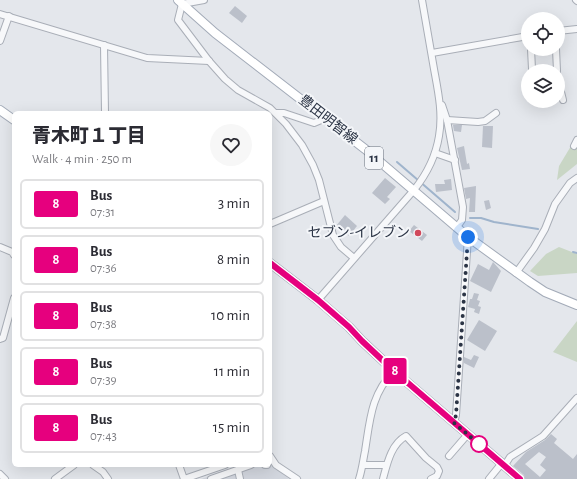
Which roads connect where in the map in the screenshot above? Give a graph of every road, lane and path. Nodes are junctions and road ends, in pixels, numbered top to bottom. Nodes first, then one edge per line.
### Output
1 (204, 0) edge
2 (422, 0) edge
3 (180, 2) edge
4 (0, 14) edge
5 (9, 16) junction
6 (577, 29) edge
7 (565, 30) edge
8 (521, 37) edge
9 (0, 41) edge
10 (104, 44) junction
11 (432, 53) junction
12 (209, 61) junction
13 (439, 98) junction
14 (0, 110) edge
15 (105, 111) edge
16 (276, 113) junction
17 (496, 113) dead end
18 (326, 118) junction
19 (12, 119) edge
20 (447, 120) junction
21 (577, 140) edge
22 (574, 146) dead end
23 (435, 153) junction
24 (455, 160) junction
25 (577, 178) edge
26 (414, 190) junction
27 (324, 201) junction
28 (272, 223) edge
29 (457, 227) junction
30 (468, 237) junction
31 (0, 247) edge
32 (12, 252) edge
33 (354, 258) junction
34 (272, 265) edge
35 (516, 273) junction
36 (318, 300) junction
37 (12, 305) edge
38 (577, 305) edge
39 (0, 338) edge
40 (394, 371) junction
41 (577, 398) edge
42 (454, 423) junction
43 (468, 434) junction
44 (449, 456) dead end
45 (503, 464) junction
46 (363, 465) junction
47 (386, 465) junction
48 (272, 466) edge
49 (71, 467) edge
50 (97, 467) edge
51 (180, 467) edge
52 (219, 467) edge
53 (246, 467) edge
54 (238, 470) junction
55 (0, 474) edge
56 (5, 479) edge
57 (55, 479) edge
58 (108, 479) edge
59 (184, 479) edge
60 (212, 479) edge
61 (240, 479) edge
62 (297, 479) edge
63 (358, 479) edge
64 (382, 479) edge
65 (431, 479) edge
66 (489, 479) edge
67 (520, 479) edge

1 - 3 street
2 - 11 street
3 - 12 street
3 - 18 main road, 豊田明智線 / 11
4 - 5 street
5 - 9 street
5 - 10 street
6 - 7 street
8 - 11 street
10 - 12 street
10 - 15 street
11 - 13 street
12 - 16 street
13 - 20 street
13 - 23 street
14 - 19 main road
16 - 18 street
16 - 27 street
17 - 20 street
18 - 26 main road, 豊田明智線 / 11
20 - 24 street
21 - 22 street
23 - 24 street
23 - 26 street
24 - 29 street
25 - 35 street
26 - 29 main road, 豊田明智線 / 11
26 - 33 street
27 - 28 street
27 - 33 street
29 - 30 main road, 豊田明智線 / 11
30 - 35 main road, 豊田明智線 / 11
30 - 42 street
31 - 32 street
33 - 36 street
34 - 36 main road
35 - 38 main road, 豊田明智線 / 11
36 - 40 main road
37 - 39 street
40 - 42 main road
40 - 46 street
41 - 45 street
42 - 43 main road
43 - 44 street
43 - 45 main road
45 - 66 street
45 - 67 main road
46 - 47 street
46 - 63 street
47 - 64 street
47 - 65 street
48 - 62 street
49 - 57 street
50 - 58 street
51 - 59 street
52 - 59 street
53 - 54 street
54 - 60 street
54 - 61 street
55 - 56 street

